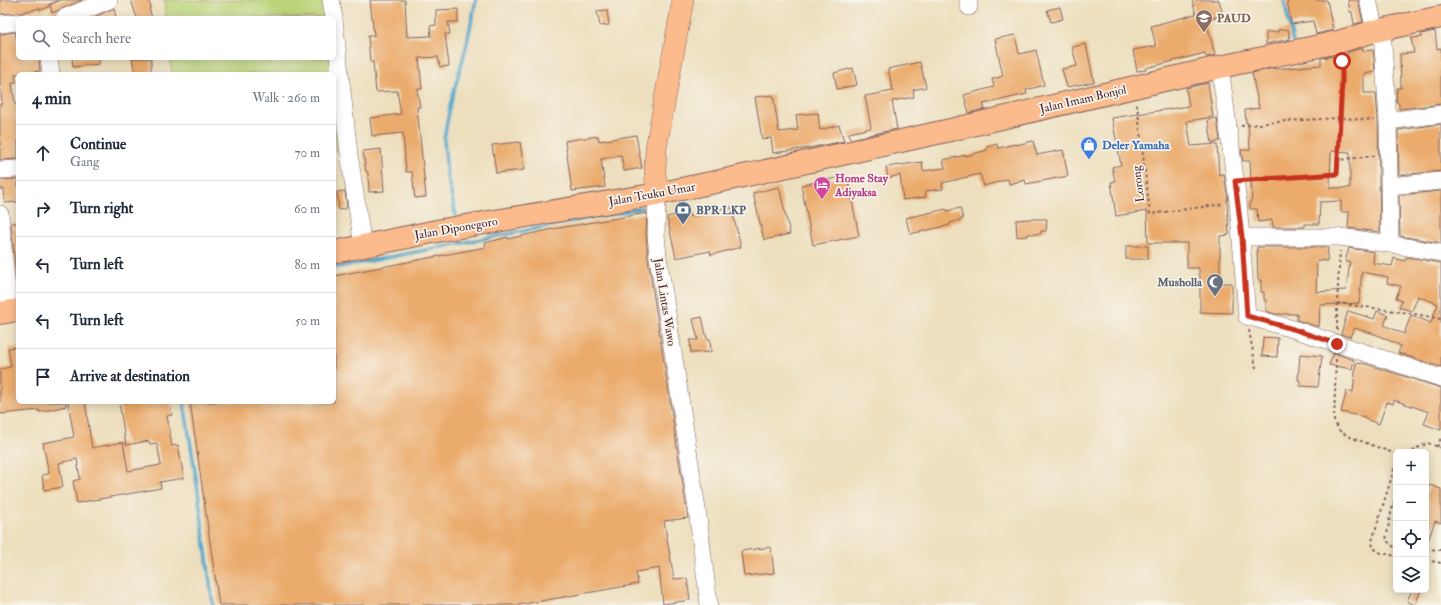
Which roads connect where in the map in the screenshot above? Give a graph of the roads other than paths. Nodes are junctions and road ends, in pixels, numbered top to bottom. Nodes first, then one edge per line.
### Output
1 (109, 0) edge
2 (331, 0) edge
3 (683, 0) edge
4 (1368, 0) edge
5 (69, 16) edge
6 (334, 16) edge
7 (1441, 17) edge
8 (16, 22) edge
9 (0, 24) edge
10 (1379, 31) junction
11 (336, 37) edge
12 (49, 60) edge
13 (1220, 67) junction
14 (51, 72) edge
15 (1441, 114) edge
16 (1388, 121) junction
17 (16, 169) edge
18 (0, 170) edge
19 (725, 180) joint
20 (1441, 181) edge
21 (1390, 186) junction
22 (657, 194) junction
23 (579, 207) joint
24 (0, 214) edge
25 (1242, 237) junction
26 (1390, 244) junction
27 (362, 246) junction
28 (336, 252) edge
29 (1441, 253) edge
30 (9, 312) edge
31 (1441, 378) edge
32 (708, 605) edge

1 - 5 street
2 - 6 street
3 - 22 main road, Jalan Lintas Wawo
4 - 10 street
7 - 10 highway, Jalan Imam Bonjol
8 - 9 street
10 - 13 highway, Jalan Imam Bonjol
10 - 16 street
11 - 27 street
12 - 14 street
13 - 19 highway, Jalan Imam Bonjol
13 - 25 street
15 - 16 street
16 - 21 street
17 - 18 street
19 - 22 highway, Jalan Teuku Umar
20 - 21 street
21 - 26 street
22 - 23 highway, Jalan Teuku Umar
22 - 32 street, Jalan Lintas Wawo
23 - 27 highway, Jalan Diponegoro
24 - 30 street
25 - 26 street
25 - 31 street
26 - 29 street
27 - 28 highway, Jalan Diponegoro

